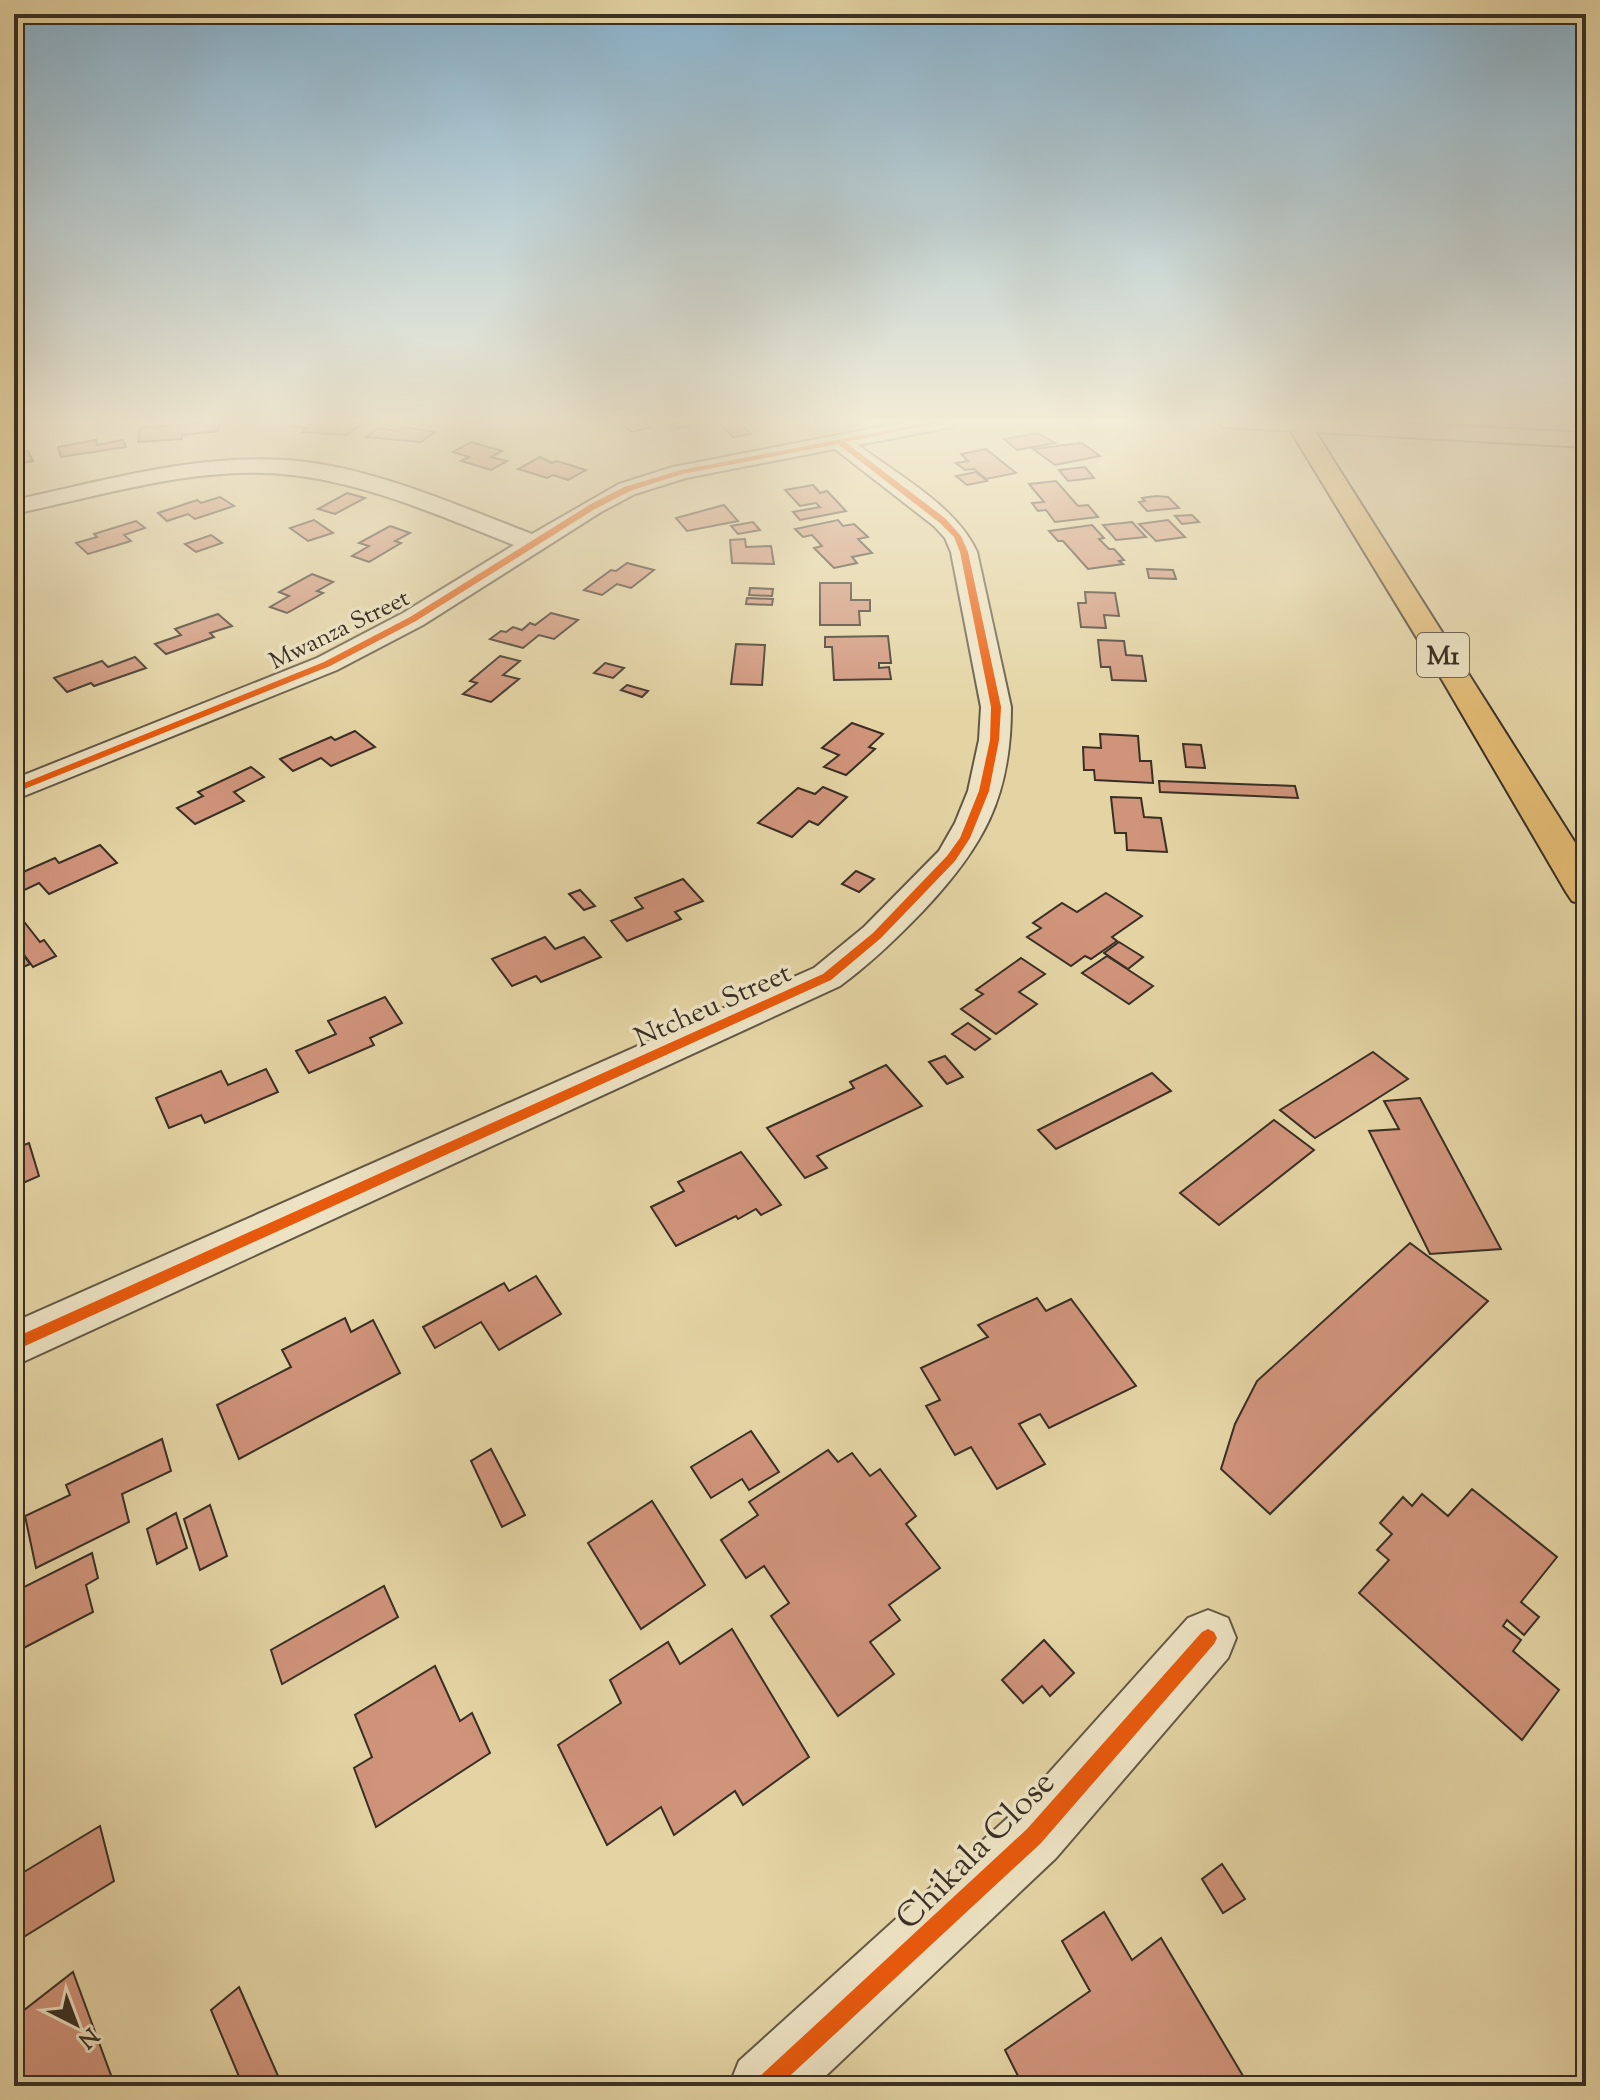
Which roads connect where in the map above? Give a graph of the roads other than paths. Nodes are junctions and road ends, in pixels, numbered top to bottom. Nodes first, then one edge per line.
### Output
1 (464, 518) edge
2 (574, 518) edge
3 (939, 518) edge
4 (1357, 518) edge
5 (533, 543) junction
6 (14, 790) edge
7 (1586, 892) edge
8 (14, 1345) edge
9 (1208, 1638) dead end
10 (764, 2086) edge

1 - 5 street
2 - 5 street, Mwanza Street
3 - 8 street, Ntcheu Street
4 - 7 highway, M1
5 - 6 street, Mwanza Street
9 - 10 street, Chikala Close

